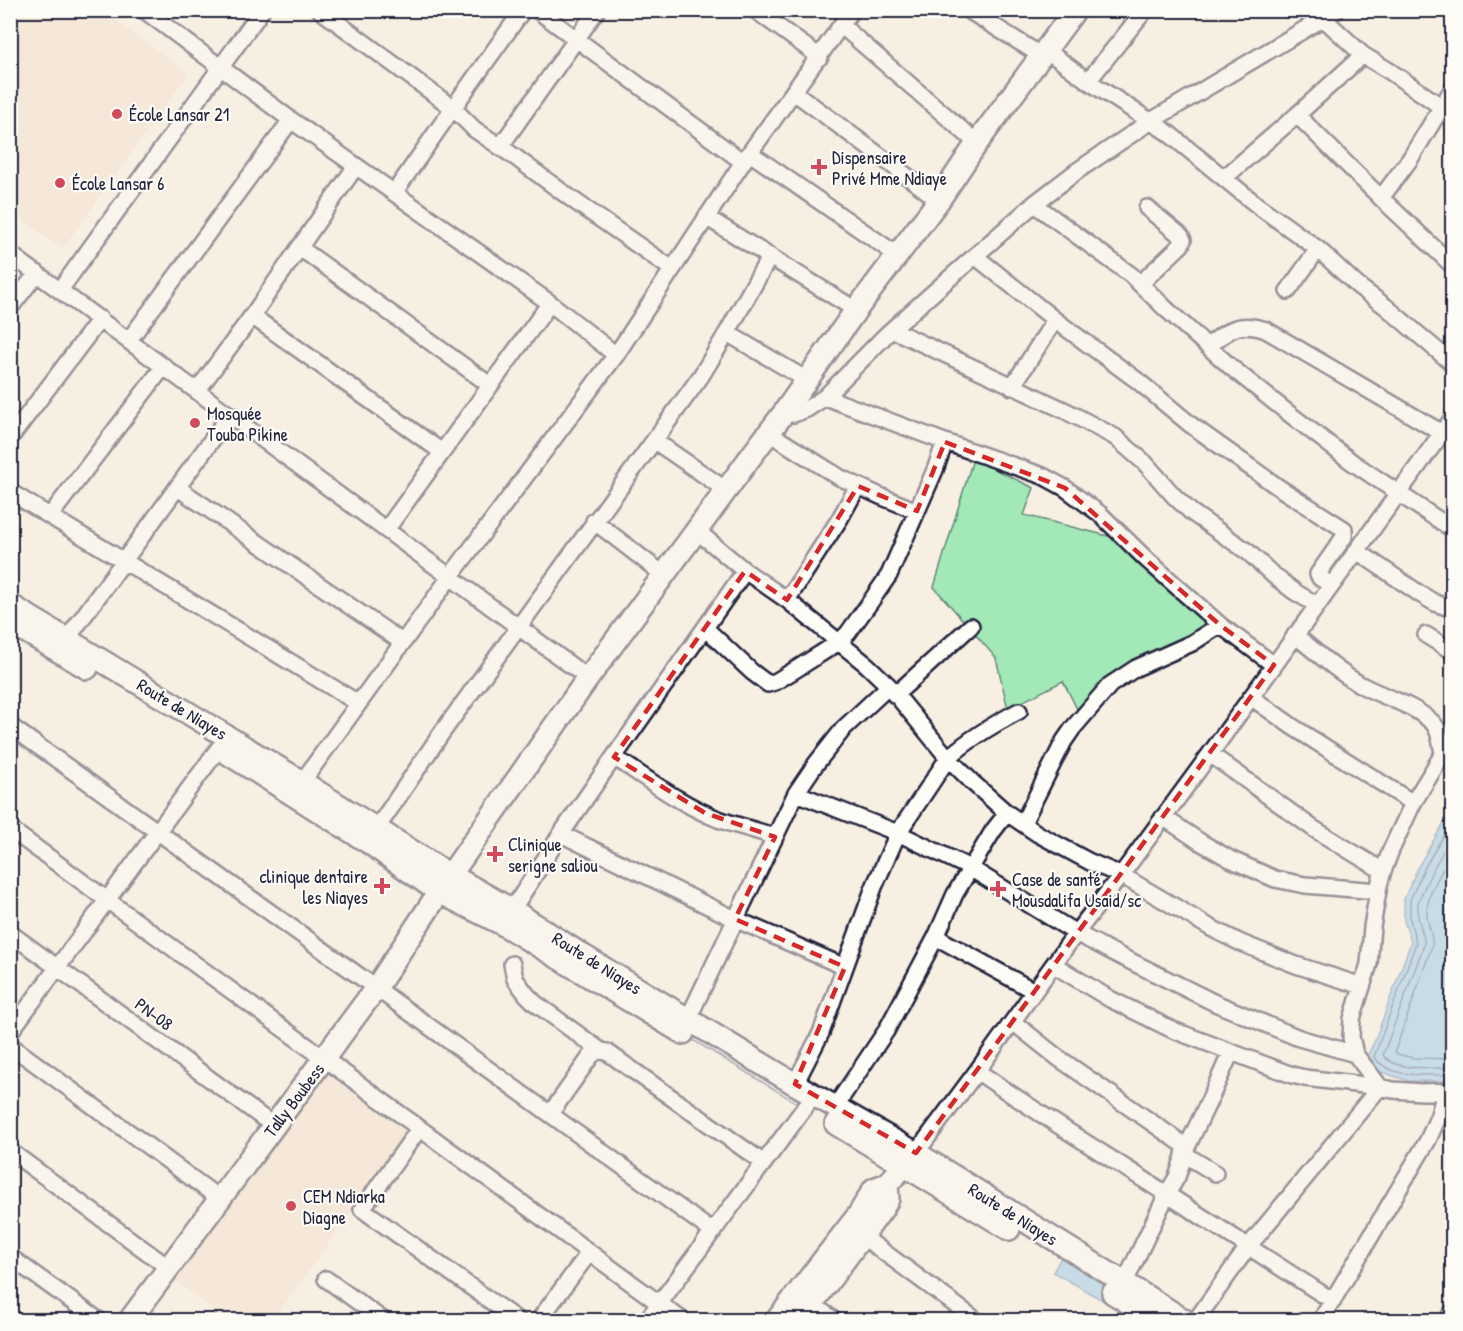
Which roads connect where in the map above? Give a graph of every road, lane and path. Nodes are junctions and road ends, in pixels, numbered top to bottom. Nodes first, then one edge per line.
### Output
1 (144, 10) edge
2 (262, 10) edge
3 (320, 10) edge
4 (523, 10) edge
5 (537, 10) edge
6 (597, 10) edge
7 (755, 10) edge
8 (852, 10) edge
9 (968, 10) edge
10 (1075, 10) edge
11 (1145, 10) edge
12 (1337, 10) edge
13 (1323, 18) junction
14 (842, 26) junction
15 (576, 38) junction
16 (1044, 53) junction
17 (1363, 55) junction
18 (819, 57) junction
19 (220, 66) junction
20 (1088, 81) junction
21 (1452, 90) edge
22 (794, 92) junction
23 (453, 108) junction
24 (1447, 111) edge
25 (1297, 115) junction
26 (291, 120) junction
27 (1151, 121) junction
28 (977, 143) junction
29 (500, 147) junction
30 (747, 157) junction
31 (356, 166) junction
32 (1224, 178) junction
33 (394, 193) junction
34 (1381, 198) junction
35 (939, 200) junction
36 (1034, 204) junction
37 (1147, 208) dead end
38 (706, 217) junction
39 (300, 248) junction
40 (1318, 249) junction
41 (10, 254) edge
42 (897, 255) junction
43 (975, 255) junction
44 (770, 256) junction
45 (1452, 265) edge
46 (672, 269) junction
47 (37, 273) junction
48 (1140, 284) junction
49 (60, 290) junction
50 (1288, 291) dead end
51 (550, 303) junction
52 (10, 308) edge
53 (856, 310) junction
54 (252, 316) junction
55 (100, 319) junction
56 (1055, 320) junction
57 (893, 330) junction
58 (727, 333) junction
59 (129, 340) junction
60 (1208, 346) junction
61 (616, 355) junction
62 (1452, 363) edge
63 (164, 366) junction
64 (807, 380) junction
65 (490, 386) junction
66 (1012, 387) junction
67 (197, 391) junction
68 (825, 397) junction
69 (783, 414) junction
70 (231, 415) junction
71 (1452, 419) edge
72 (769, 433) junction
73 (1442, 433) junction
74 (10, 438) edge
75 (655, 441) junction
76 (945, 442) junction
77 (442, 452) junction
78 (858, 486) junction
79 (178, 488) junction
80 (726, 490) junction
81 (10, 492) edge
82 (1399, 493) junction
83 (917, 511) junction
84 (50, 516) junction
85 (594, 521) junction
86 (1452, 526) edge
87 (386, 530) junction
88 (697, 531) junction
89 (1357, 551) junction
90 (125, 562) junction
91 (745, 571) junction
92 (664, 575) junction
93 (450, 577) junction
94 (1332, 585) junction
95 (787, 600) junction
96 (10, 605) edge
97 (1317, 605) junction
98 (1452, 609) edge
99 (10, 622) edge
100 (1220, 625) junction
101 (971, 626) dead end
102 (518, 627) junction
103 (705, 628) junction
104 (1296, 635) junction
105 (1426, 635) dead end
106 (68, 639) junction
107 (402, 642) junction
108 (839, 642) junction
109 (1452, 651) edge
110 (1274, 665) junction
111 (588, 678) junction
112 (892, 691) junction
113 (1251, 697) junction
114 (358, 703) junction
115 (1019, 711) dead end
116 (10, 726) edge
117 (1452, 739) edge
118 (219, 748) junction
119 (1443, 753) junction
120 (1210, 754) junction
121 (614, 757) junction
122 (948, 758) junction
123 (302, 782) junction
124 (796, 793) junction
125 (1413, 803) junction
126 (1007, 813) junction
127 (1163, 817) junction
128 (1023, 824) junction
129 (377, 828) junction
130 (10, 829) edge
131 (158, 831) junction
132 (898, 833) junction
133 (561, 834) junction
134 (776, 837) junction
135 (970, 868) junction
136 (1383, 871) junction
137 (451, 874) junction
138 (1121, 875) junction
139 (1378, 891) junction
140 (439, 892) junction
141 (107, 900) junction
142 (512, 910) junction
143 (735, 919) junction
144 (10, 933) edge
145 (1076, 933) junction
146 (936, 936) junction
147 (512, 964) dead end
148 (1054, 965) junction
149 (845, 967) junction
150 (57, 968) junction
151 (1362, 987) junction
152 (376, 988) junction
153 (1034, 991) junction
154 (688, 1019) junction
155 (1013, 1022) junction
156 (10, 1032) edge
157 (10, 1045) edge
158 (601, 1051) junction
159 (1231, 1052) junction
160 (1355, 1054) junction
161 (324, 1059) junction
162 (977, 1071) junction
163 (795, 1084) junction
164 (1380, 1087) junction
165 (1449, 1091) edge
166 (806, 1106) junction
167 (835, 1107) junction
168 (550, 1114) junction
169 (274, 1126) junction
170 (420, 1129) junction
171 (10, 1151) edge
172 (1185, 1151) junction
173 (911, 1159) junction
174 (764, 1163) junction
175 (1215, 1173) dead end
176 (887, 1184) junction
177 (1167, 1194) junction
178 (220, 1199) junction
179 (713, 1232) junction
180 (862, 1236) junction
181 (1248, 1247) junction
182 (589, 1253) junction
183 (10, 1257) edge
184 (169, 1268) junction
185 (326, 1279) dead end
186 (1124, 1284) junction
187 (1333, 1301) junction
188 (659, 1305) junction
189 (806, 1312) edge
190 (1452, 1313) edge
191 (1145, 1318) edge
192 (98, 1320) edge
193 (130, 1320) edge
194 (383, 1320) edge
195 (517, 1320) edge
196 (539, 1320) edge
197 (647, 1320) edge
198 (682, 1320) edge
199 (777, 1320) edge
200 (834, 1320) edge
201 (976, 1320) edge
202 (1184, 1320) edge
203 (1196, 1320) edge
204 (1321, 1320) edge
205 (1447, 1320) edge

1 - 19 street
2 - 19 street
3 - 23 street
4 - 23 street
5 - 15 street
6 - 15 street
7 - 18 street
8 - 14 street
9 - 16 street
10 - 16 main road, Tally Boubess
11 - 20 street
12 - 13 street
13 - 17 street
13 - 27 street
14 - 18 street
14 - 28 street
15 - 29 street
15 - 30 street
16 - 20 street
16 - 28 main road, Tally Boubess
17 - 24 street
17 - 25 street
18 - 22 street
19 - 26 street
19 - 49 street
20 - 27 street
21 - 24 street
22 - 30 street
22 - 35 street
23 - 29 street
23 - 33 street
24 - 34 street
25 - 32 street
25 - 34 street
26 - 31 street
26 - 59 street
27 - 32 street
27 - 36 street
28 - 35 main road, Tally Boubess
29 - 46 street
30 - 38 street
30 - 42 street
31 - 33 street
31 - 39 street
32 - 40 street
33 - 51 street
34 - 45 street
35 - 42 main road, Tally Boubess
36 - 43 street
36 - 48 street
37 - 48 street
38 - 44 street
38 - 46 street
39 - 54 street
39 - 65 street
40 - 50 street
40 - 62 street
41 - 47 street
42 - 53 main road, Tally Boubess
43 - 56 street
43 - 57 street
44 - 53 street
44 - 58 street
46 - 61 street
47 - 49 street
47 - 52 street
48 - 60 street
49 - 55 street
51 - 61 street
51 - 65 street
53 - 64 main road, Tally Boubess
54 - 67 street
54 - 77 street
55 - 59 street
55 - 74 street
56 - 66 street
56 - 94 street
57 - 66 street
57 - 68 street
58 - 64 street
58 - 75 street
59 - 63 street
60 - 73 street
60 - 82 street
61 - 93 street
63 - 67 street
63 - 84 street
64 - 69 main road, Tally Boubess
65 - 77 street
66 - 97 street
67 - 70 street
68 - 69 street
68 - 76 street
69 - 72 main road, Tally Boubess
70 - 79 street
70 - 87 street
71 - 73 street
72 - 78 street
72 - 80 main road, Tally Boubess
73 - 82 street
75 - 80 street
75 - 85 street
76 - 83 street
76 - 100 street
77 - 87 street
78 - 83 street
78 - 95 street
79 - 90 street
79 - 107 street
80 - 88 main road, Tally Boubess
81 - 84 street
82 - 86 street
82 - 89 street
83 - 108 street
84 - 90 street
85 - 92 street
85 - 102 street
87 - 93 street
88 - 91 street
88 - 92 main road, Tally Boubess
89 - 94 street
89 - 98 street
90 - 106 street
90 - 114 street
91 - 95 street
91 - 103 street
92 - 111 main road, Tally Boubess
93 - 102 street
93 - 107 street
94 - 97 street
95 - 108 street
96 - 106 main road, Route de Niayes
97 - 104 street
99 - 118 main road, Route de Niayes
100 - 110 street
100 - 128 street
101 - 112 street
102 - 111 street
102 - 129 street
103 - 108 street
103 - 121 street
104 - 110 street
104 - 119 street
105 - 109 street
106 - 123 main road, Route de Niayes
107 - 114 street
108 - 112 street
110 - 113 street
111 - 137 main road, Tally Boubess
112 - 122 street
112 - 124 street
113 - 120 street
113 - 125 street
114 - 123 street
115 - 122 street
116 - 131 street
117 - 119 street
118 - 131 street
118 - 140 main road, Route de Niayes
119 - 125 street
120 - 127 street
120 - 136 street
121 - 133 street
121 - 134 street
122 - 126 street
122 - 132 street
123 - 129 main road, Route de Niayes
124 - 132 street
124 - 134 street
125 - 136 street
126 - 128 street
126 - 135 street
127 - 138 street
127 - 139 street
128 - 138 street
129 - 137 main road, Route de Niayes
130 - 141 street
131 - 141 street
131 - 152 street
132 - 135 street
132 - 149 street
133 - 142 street
133 - 143 street
134 - 143 street
135 - 145 street
135 - 146 street
136 - 139 street
137 - 140 main road, Tally Boubess
137 - 142 main road, Route de Niayes
138 - 145 street
138 - 151 street
139 - 151 street
140 - 152 main road, Tally Boubess
140 - 166 main road, Route de Niayes
141 - 150 street
141 - 161 street
142 - 154 main road, Route de Niayes
143 - 149 street
143 - 154 street
144 - 150 street, PN-08
145 - 148 street
145 - 160 street
146 - 153 street
146 - 167 street
147 - 158 street
148 - 153 street
148 - 159 street
149 - 163 street
150 - 156 street
150 - 169 street, PN-08
151 - 160 street
152 - 161 main road, Tally Boubess
152 - 168 street
153 - 155 street
154 - 163 main road, Route de Niayes
155 - 162 street
155 - 172 street
157 - 178 street
158 - 168 street
158 - 174 street
159 - 164 street
159 - 172 street
160 - 164 street
161 - 169 main road, Tally Boubess
161 - 170 street
162 - 173 street
162 - 177 street
163 - 167 main road, Route de Niayes
164 - 165 street
164 - 181 street
165 - 187 street
166 - 173 main road, Route de Niayes
166 - 174 street
167 - 173 main road, Route de Niayes
168 - 179 street
169 - 178 main road, Tally Boubess
170 - 182 street
170 - 195 street
171 - 184 street
172 - 175 street
172 - 177 street
173 - 176 main road
173 - 186 main road, Route de Niayes
173 - 191 main road, Route de Niayes
174 - 179 street
176 - 180 main road
176 - 199 main road
177 - 181 street
177 - 186 street
178 - 184 main road, Tally Boubess
179 - 188 street
180 - 189 main road
180 - 201 street
181 - 187 street
181 - 203 street
182 - 188 street
182 - 196 street
183 - 192 street
184 - 193 main road, Tally Boubess
185 - 194 street
186 - 202 main road, Route de Niayes
187 - 204 street
188 - 197 street
188 - 198 street
189 - 200 street
190 - 205 street

